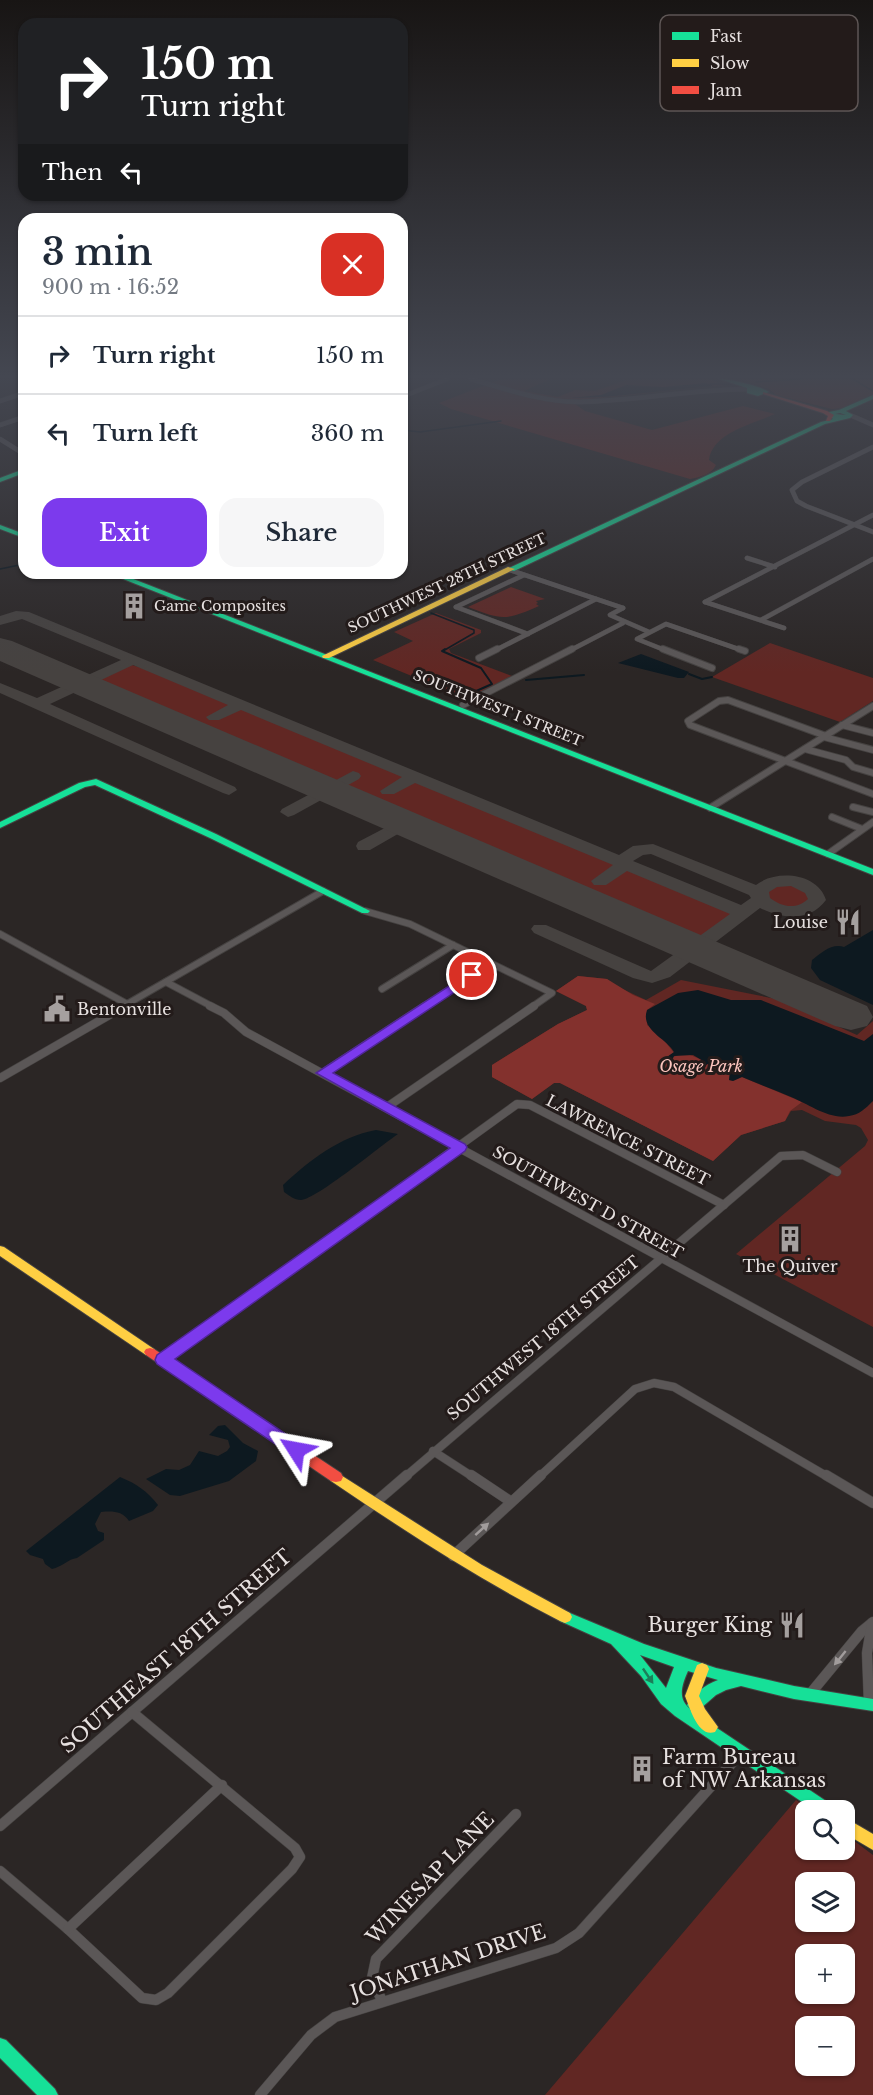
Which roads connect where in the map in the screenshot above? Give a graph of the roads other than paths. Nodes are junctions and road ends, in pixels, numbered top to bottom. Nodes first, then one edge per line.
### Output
1 (709, 477) edge
2 (813, 477) edge
3 (873, 515) edge
4 (855, 525) junction
5 (0, 527) edge
6 (873, 532) edge
7 (18, 534) edge
8 (747, 558) dead end
9 (873, 559) edge
10 (776, 567) junction
11 (510, 570) junction
12 (524, 575) junction
13 (128, 579) edge
14 (141, 579) edge
15 (596, 599) junction
16 (760, 620) junction
17 (623, 622) junction
18 (784, 628) dead end
19 (649, 632) junction
20 (528, 634) junction
21 (745, 651) dead end
22 (329, 655) junction
23 (479, 658) dead end
24 (712, 668) dead end
25 (463, 705) junction
26 (872, 708) edge
27 (842, 725) junction
28 (873, 733) edge
29 (825, 736) junction
30 (805, 749) junction
31 (873, 750) edge
32 (785, 761) junction
33 (873, 773) edge
34 (873, 794) edge
35 (714, 806) junction
36 (853, 807) dead end
37 (873, 812) edge
38 (832, 817) dead end
39 (873, 822) edge
40 (0, 825) edge
41 (862, 829) junction
42 (831, 852) junction
43 (873, 865) edge
44 (873, 872) edge
45 (323, 891) junction
46 (365, 911) joint
47 (0, 934) edge
48 (453, 945) junction
49 (490, 963) junction
50 (166, 982) junction
51 (382, 989) dead end
52 (127, 1004) junction
53 (323, 1073) junction
54 (0, 1077) edge
55 (387, 1107) junction
56 (460, 1147) junction
57 (837, 1172) dead end
58 (724, 1205) junction
59 (0, 1250) edge
60 (662, 1257) junction
61 (163, 1360) junction
62 (873, 1373) edge
63 (433, 1451) junction
64 (374, 1502) junction
65 (510, 1502) junction
66 (873, 1503) edge
67 (453, 1556) junction
68 (872, 1622) edge
69 (616, 1640) junction
70 (684, 1664) junction
71 (702, 1669) junction
72 (743, 1680) junction
73 (810, 1695) junction
74 (871, 1704) edge
75 (695, 1705) junction
76 (680, 1711) junction
77 (132, 1712) junction
78 (718, 1737) junction
79 (741, 1753) junction
80 (222, 1785) junction
81 (811, 1800) edge
82 (516, 1814) dead end
83 (0, 1826) edge
84 (855, 1831) edge
85 (873, 1843) edge
86 (0, 1871) edge
87 (68, 1929) junction
88 (382, 2001) junction
89 (0, 2046) edge
90 (50, 2095) edge
91 (260, 2095) edge

1 - 11 main road, SOUTHWEST 28TH STREET
2 - 4 street
3 - 4 street
4 - 6 street
4 - 10 street
5 - 7 main road
8 - 10 street
9 - 16 street
10 - 16 street
11 - 12 street
11 - 22 main road, SOUTHWEST 28TH STREET
12 - 15 street
12 - 20 street
13 - 22 main road, SOUTHWEST I STREET
14 - 22 main road, SOUTHWEST I STREET
15 - 17 street
15 - 20 street
16 - 18 street
17 - 19 street
17 - 25 street
19 - 21 street
19 - 24 street
20 - 23 street
22 - 25 main road, SOUTHWEST I STREET
22 - 35 main road, SOUTHWEST I STREET
25 - 35 main road, SOUTHWEST I STREET
26 - 27 street
27 - 28 street
27 - 29 street
29 - 30 street
29 - 31 street
29 - 32 street
30 - 32 street
30 - 33 street
32 - 34 street
32 - 35 street
35 - 42 main road, SOUTHWEST I STREET
36 - 37 street
38 - 41 street
39 - 41 street
40 - 45 main road
41 - 42 street
42 - 43 main road, SOUTHWEST I STREET
42 - 44 main road, SOUTHWEST I STREET
45 - 46 main road
45 - 50 street
46 - 48 street
47 - 52 street
48 - 49 street
48 - 51 street
49 - 53 street
49 - 55 street
50 - 52 street
50 - 53 street, SOUTHWEST D STREET
52 - 54 street
53 - 55 street, SOUTHWEST D STREET
55 - 56 street, SOUTHWEST D STREET
56 - 58 street, LAWRENCE STREET
56 - 60 street, SOUTHWEST D STREET
56 - 61 street, LAWRENCE STREET
57 - 58 street, SOUTHWEST 18TH STREET
58 - 60 street, SOUTHWEST 18TH STREET
59 - 61 main road
60 - 62 street, SOUTHWEST D STREET
60 - 63 street, SOUTHWEST 18TH STREET
61 - 64 main road
63 - 64 street, SOUTHWEST 18TH STREET
63 - 65 street
64 - 67 main road
64 - 77 street, SOUTHEAST 18TH STREET
65 - 66 street
67 -> 65 street
67 - 69 main road
68 -> 73 street
68 - 74 street
69 - 70 main road
69 -> 76 main road
70 - 71 main road
70 - 76 main road
71 - 72 main road
71 - 75 main road
72 - 73 main road
72 - 75 main road
73 - 74 main road
75 - 78 main road
76 - 78 main road
77 - 80 street
77 - 83 street, SOUTHEAST 18TH STREET
78 - 79 main road
79 - 81 main road
79 - 88 street, JONATHAN DRIVE
80 - 87 street
80 - 87 street
82 - 88 street, WINESAP LANE
84 - 85 main road
86 - 87 street
88 - 91 street, JONATHAN DRIVE
89 - 90 main road

